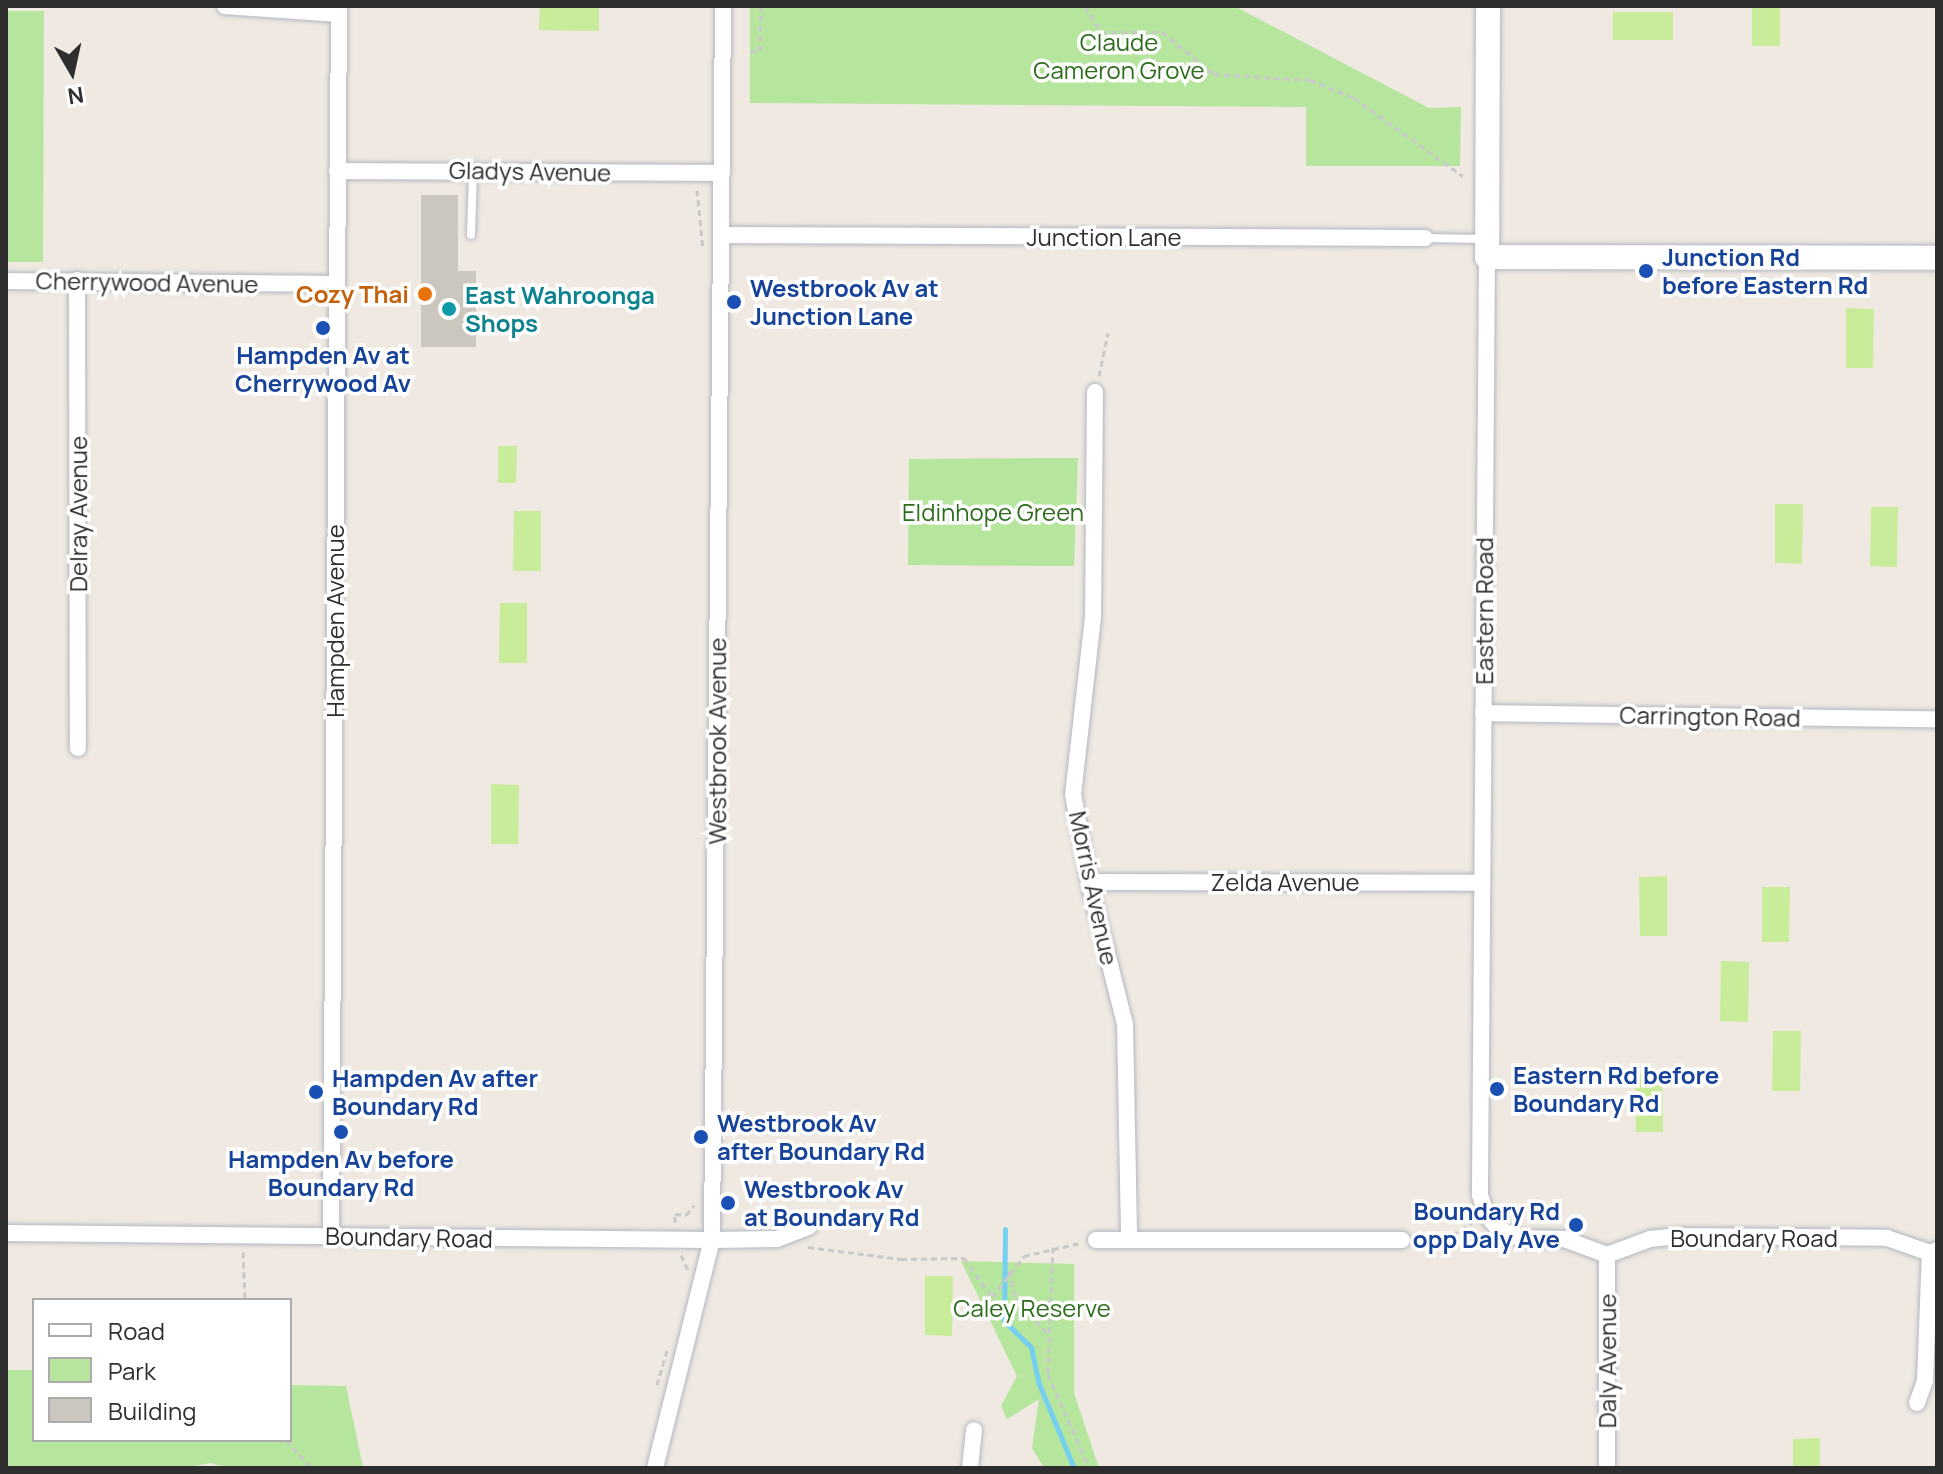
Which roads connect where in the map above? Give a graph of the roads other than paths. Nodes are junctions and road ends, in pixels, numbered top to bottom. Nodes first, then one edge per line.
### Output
1 (225, 6) edge
2 (723, 6) edge
3 (1488, 6) edge
4 (339, 10) edge
5 (473, 170) junction
6 (337, 171) junction
7 (722, 173) junction
8 (471, 235) dead end
9 (721, 235) junction
10 (1425, 238) joint
11 (1487, 248) junction
12 (1937, 258) edge
13 (77, 280) junction
14 (6, 281) edge
15 (337, 284) junction
16 (1095, 392) road end
17 (1483, 713) junction
18 (1937, 719) edge
19 (78, 748) dead end
20 (1089, 882) junction
21 (1481, 883) junction
22 (809, 1227) dead end
23 (6, 1233) edge
24 (331, 1237) junction
25 (712, 1240) junction
26 (1096, 1240) road end
27 (1129, 1240) junction
28 (1402, 1240) road end
29 (1934, 1252) edge
30 (1607, 1255) junction
31 (1917, 1403) dead end
32 (974, 1430) dead end
33 (655, 1468) edge
34 (970, 1468) edge
35 (1607, 1468) edge

1 - 4 street
2 - 7 street, Westbrook Avenue
3 - 11 main road, Eastern Road
4 - 6 street, Hampden Avenue
5 - 6 street, Gladys Avenue
5 - 7 street, Gladys Avenue
5 - 8 lane
6 - 15 street, Hampden Avenue
7 - 9 street, Westbrook Avenue
9 - 10 street, Junction Lane
9 - 25 street, Westbrook Avenue
10 - 11 lane, Junction Lane
11 - 12 main road
11 - 17 street, Eastern Road
13 - 14 street, Cherrywood Avenue
13 - 15 street, Cherrywood Avenue
13 - 19 street, Delray Avenue
15 - 24 street, Hampden Avenue
16 - 20 street, Morris Avenue
17 - 18 street, Carrington Road
17 - 21 street, Eastern Road
20 - 21 street, Zelda Avenue
20 - 27 street, Morris Avenue
21 - 30 street, Eastern Road
22 - 25 street, Boundary Road
23 - 24 street, Boundary Road
24 - 25 street, Boundary Road
25 - 33 street, Westbrook Avenue
26 - 27 street
27 - 28 street
29 - 30 street, Boundary Road
29 - 31 street
30 - 35 street, Daly Avenue
32 - 34 street

